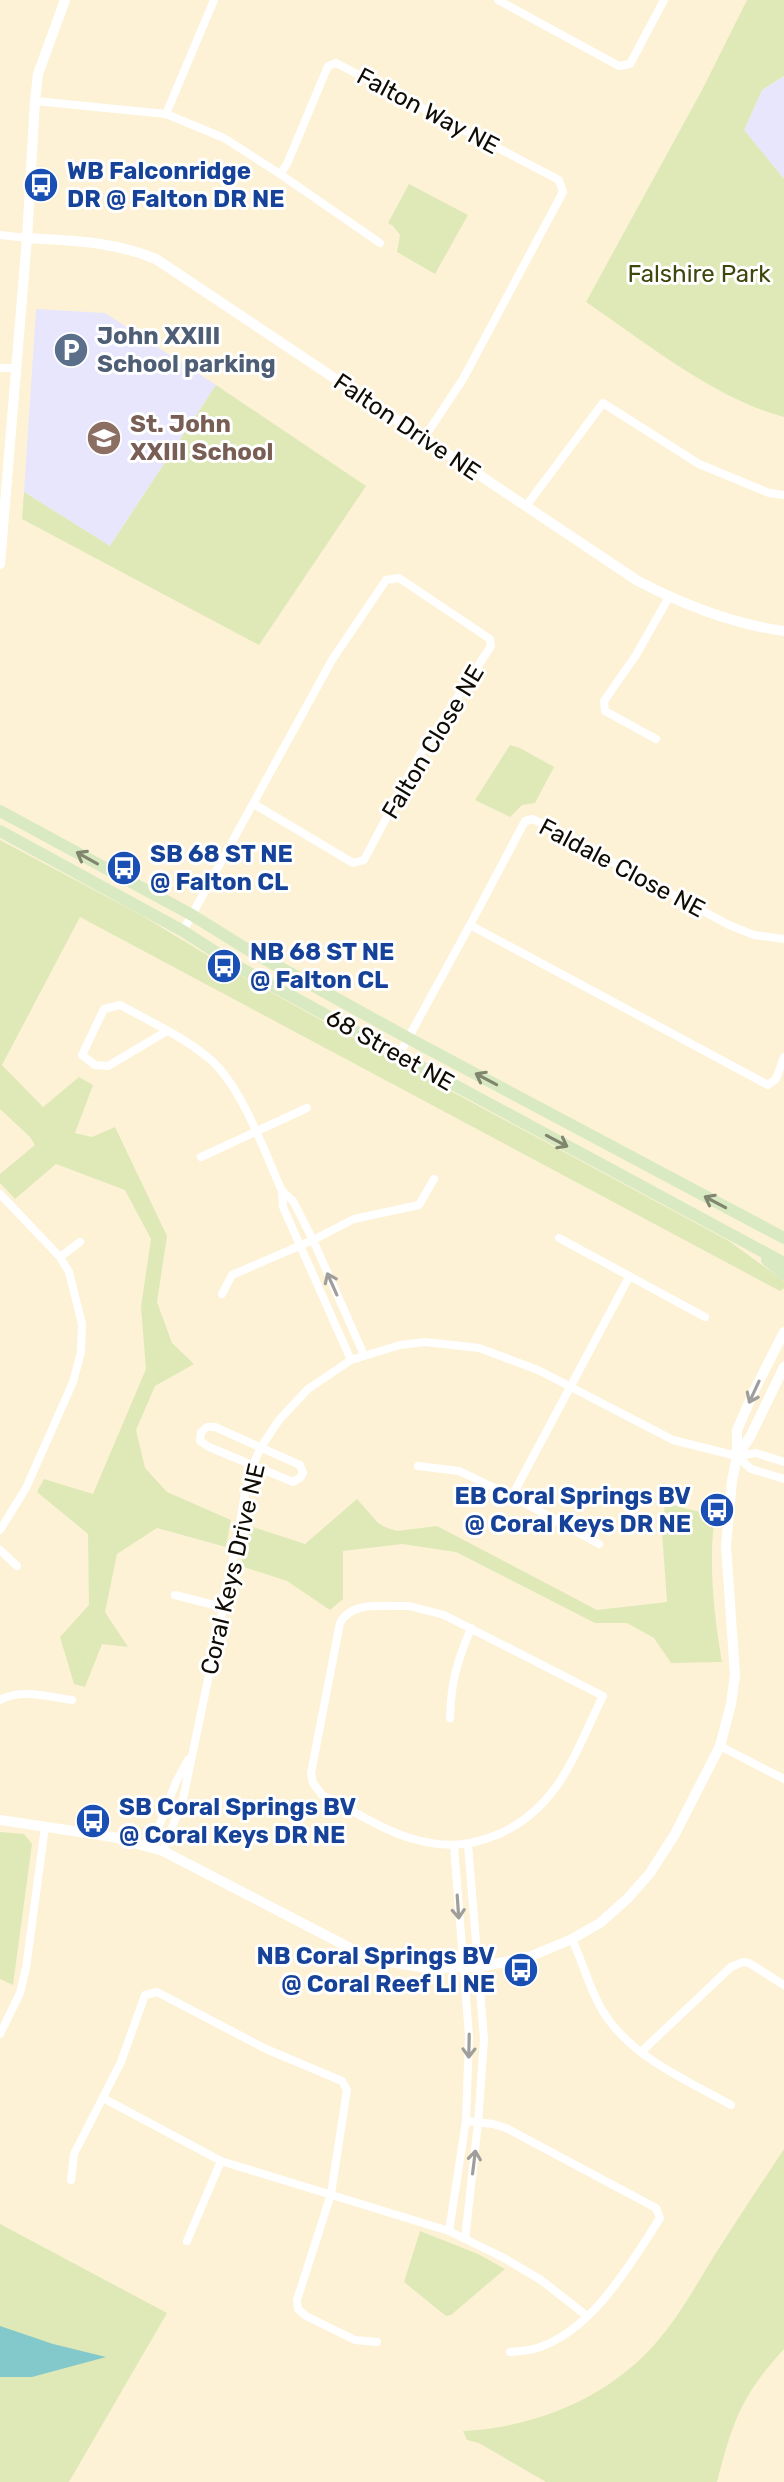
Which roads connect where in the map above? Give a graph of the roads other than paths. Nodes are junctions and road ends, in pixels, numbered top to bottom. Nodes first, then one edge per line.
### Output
1 (65, 0) edge
2 (214, 0) edge
3 (498, 0) edge
4 (664, 0) edge
5 (514, 4) edge
6 (35, 101) junction
7 (166, 114) junction
8 (280, 174) junction
9 (0, 235) edge
10 (27, 238) junction
11 (380, 243) dead end
12 (0, 368) edge
13 (15, 368) junction
14 (424, 438) junction
15 (784, 495) edge
16 (526, 506) junction
17 (0, 564) edge
18 (669, 597) junction
19 (784, 631) edge
20 (656, 739) dead end
21 (254, 804) junction
22 (0, 811) edge
23 (0, 831) edge
24 (192, 915) junction
25 (470, 925) junction
26 (183, 931) junction
27 (784, 939) edge
28 (167, 1031) junction
29 (408, 1038) junction
30 (399, 1055) junction
31 (784, 1057) edge
32 (307, 1108) dead end
33 (256, 1133) junction
34 (201, 1157) dead end
35 (434, 1179) dead end
36 (282, 1191) junction
37 (1, 1196) edge
38 (559, 1238) dead end
39 (784, 1238) edge
40 (80, 1242) dead end
41 (306, 1243) junction
42 (749, 1246) junction
43 (60, 1257) junction
44 (784, 1263) edge
45 (784, 1274) edge
46 (629, 1277) junction
47 (222, 1294) dead end
48 (705, 1317) dead end
49 (784, 1332) edge
50 (364, 1355) junction
51 (351, 1360) junction
52 (784, 1367) edge
53 (569, 1387) junction
54 (261, 1447) junction
55 (737, 1456) junction
56 (784, 1462) edge
57 (253, 1465) junction
58 (418, 1466) dead end
59 (784, 1479) edge
60 (512, 1496) junction
61 (0, 1530) edge
62 (599, 1544) dead end
63 (0, 1550) edge
64 (17, 1566) dead end
65 (175, 1595) dead end
66 (222, 1607) junction
67 (471, 1628) junction
68 (0, 1700) edge
69 (72, 1700) dead end
70 (450, 1718) dead end
71 (720, 1746) junction
72 (784, 1779) edge
73 (0, 1820) edge
74 (45, 1827) junction
75 (468, 1845) junction
76 (454, 1846) junction
77 (157, 1849) junction
78 (572, 1939) junction
79 (479, 1967) junction
80 (463, 1968) junction
81 (784, 1985) edge
82 (0, 2034) edge
83 (641, 2052) junction
84 (103, 2098) junction
85 (731, 2105) dead end
86 (466, 2121) junction
87 (478, 2123) junction
88 (221, 2161) junction
89 (71, 2180) dead end
90 (331, 2194) junction
91 (449, 2231) junction
92 (465, 2239) junction
93 (187, 2241) dead end
94 (587, 2316) junction
95 (377, 2342) dead end
96 (510, 2352) dead end

1 - 6 street
2 - 7 street
3 - 5 street
4 - 5 street
6 - 7 street
6 - 10 street
7 - 8 street
8 - 11 street
8 - 14 street, Falton Way NE
9 - 10 street
10 - 13 street
10 - 14 street, Falton Drive NE
12 - 13 street
13 - 17 street
14 - 16 street, Falton Drive NE
15 - 16 street
16 - 18 street, Falton Drive NE
18 - 19 street, Falton Drive NE
18 - 20 street
21 - 21 street, Falton Close NE
21 - 24 street, Falton Close NE
24 -> 22 main road, 68 Street NE
23 - 26 main road, 68 Street NE
24 - 26 street, Falton Close NE
24 - 29 main road, 68 Street NE
25 - 27 street, Faldale Close NE
25 - 29 street, Faldale Close NE
25 - 31 street
26 - 30 main road, 68 Street NE
28 - 28 street
28 - 33 street
29 - 30 street, Faldale Close NE
39 -> 29 main road, 68 Street NE
30 -> 42 main road, 68 Street NE
32 - 33 street
33 - 34 street
33 - 36 street
35 - 41 street
36 - 41 street
36 - 41 street
37 - 43 street
38 - 46 street
40 - 43 street
41 - 47 street
50 -> 41 street
41 - 51 street
42 - 44 main road, 68 Street NE
42 - 45 main road
43 - 61 street
46 - 48 street
46 - 53 street
49 -> 55 street
50 - 51 street, Coral Keys Drive NE
50 - 53 street, Coral Keys Drive NE
51 - 54 street, Coral Keys Drive NE
52 - 55 street
53 - 55 street, Coral Keys Drive NE
53 - 60 street
54 - 57 street, Coral Keys Drive NE
54 - 57 street
54 - 57 street
55 - 56 street
55 - 59 street
55 - 71 street
57 - 66 street, Coral Keys Drive NE
58 - 60 street
60 - 62 street
63 - 64 street
65 - 66 street
66 - 77 street, Coral Keys Drive NE
67 - 70 street
67 - 75 street
67 - 76 street
68 - 69 street
71 - 72 street
71 - 78 street
73 - 74 street
74 - 77 street
74 - 82 street
75 - 76 street
75 - 79 street
76 -> 80 street
77 - 80 street
78 - 79 street
78 - 83 street
79 - 80 street
79 - 87 street
80 -> 86 street
81 - 83 street
83 - 85 street
84 - 88 street
84 - 89 street
84 - 90 street
86 - 87 street
86 - 91 street
92 -> 87 street
87 - 94 street
88 - 90 street
88 - 93 street
90 - 91 street
90 - 95 street
91 - 92 street
92 - 94 street
94 - 96 street

